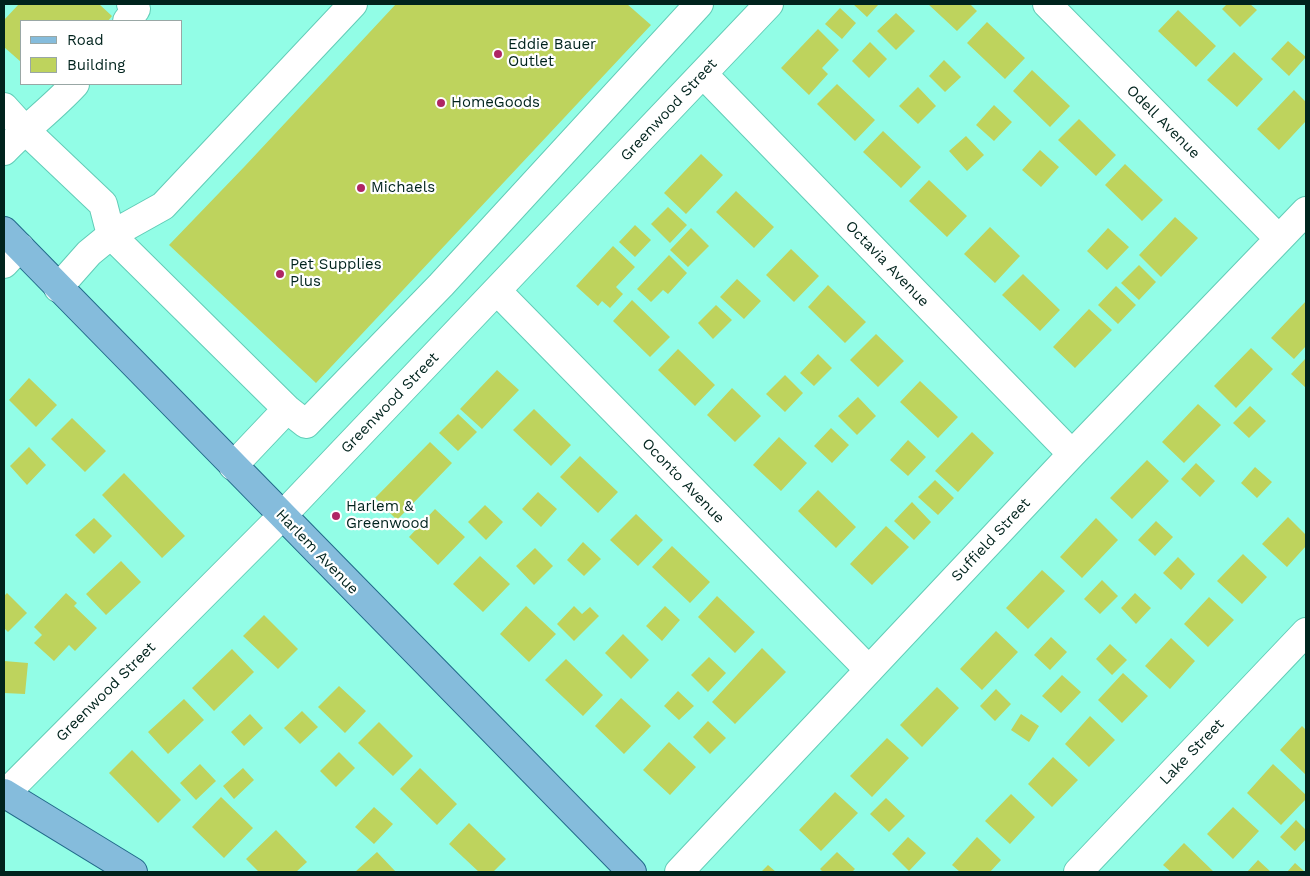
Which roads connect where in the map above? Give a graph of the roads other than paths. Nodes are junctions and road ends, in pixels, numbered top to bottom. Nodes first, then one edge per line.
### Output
1 (131, 4) edge
2 (353, 4) edge
3 (699, 4) edge
4 (769, 4) edge
5 (1047, 4) edge
6 (128, 20) edge
7 (703, 74) junction
8 (74, 85) edge
9 (4, 107) edge
10 (24, 129) junction
11 (4, 151) edge
12 (1306, 211) edge
13 (111, 235) junction
14 (1279, 239) junction
15 (9, 247) edge
16 (58, 288) junction
17 (497, 291) junction
18 (287, 409) junction
19 (1072, 454) junction
20 (233, 466) junction
21 (282, 516) junction
22 (1302, 645) edge
23 (869, 670) junction
24 (4, 794) edge
25 (1083, 870) edge
26 (133, 872) edge
27 (632, 872) edge
28 (679, 872) edge

1 - 6 street
2 - 13 street
3 - 18 street
4 - 7 street, Greenwood Street
5 - 14 street, Odell Avenue
7 - 17 street, Greenwood Street
7 - 19 street, Octavia Avenue
8 - 10 street
9 - 10 street
10 - 11 street
10 - 13 street
12 - 14 street, Suffield Street
13 - 16 street
13 - 18 street
14 - 19 street, Suffield Street
15 - 16 main road, Harlem Avenue
16 - 20 main road, Harlem Avenue
17 - 21 street, Greenwood Street
17 - 23 street, Oconto Avenue
18 - 20 street
19 - 23 street, Suffield Street
20 - 21 main road, Harlem Avenue
21 - 24 street, Greenwood Street
21 - 27 main road, Harlem Avenue
22 - 25 street, Lake Street
23 - 28 street, Suffield Street
24 - 26 main road

